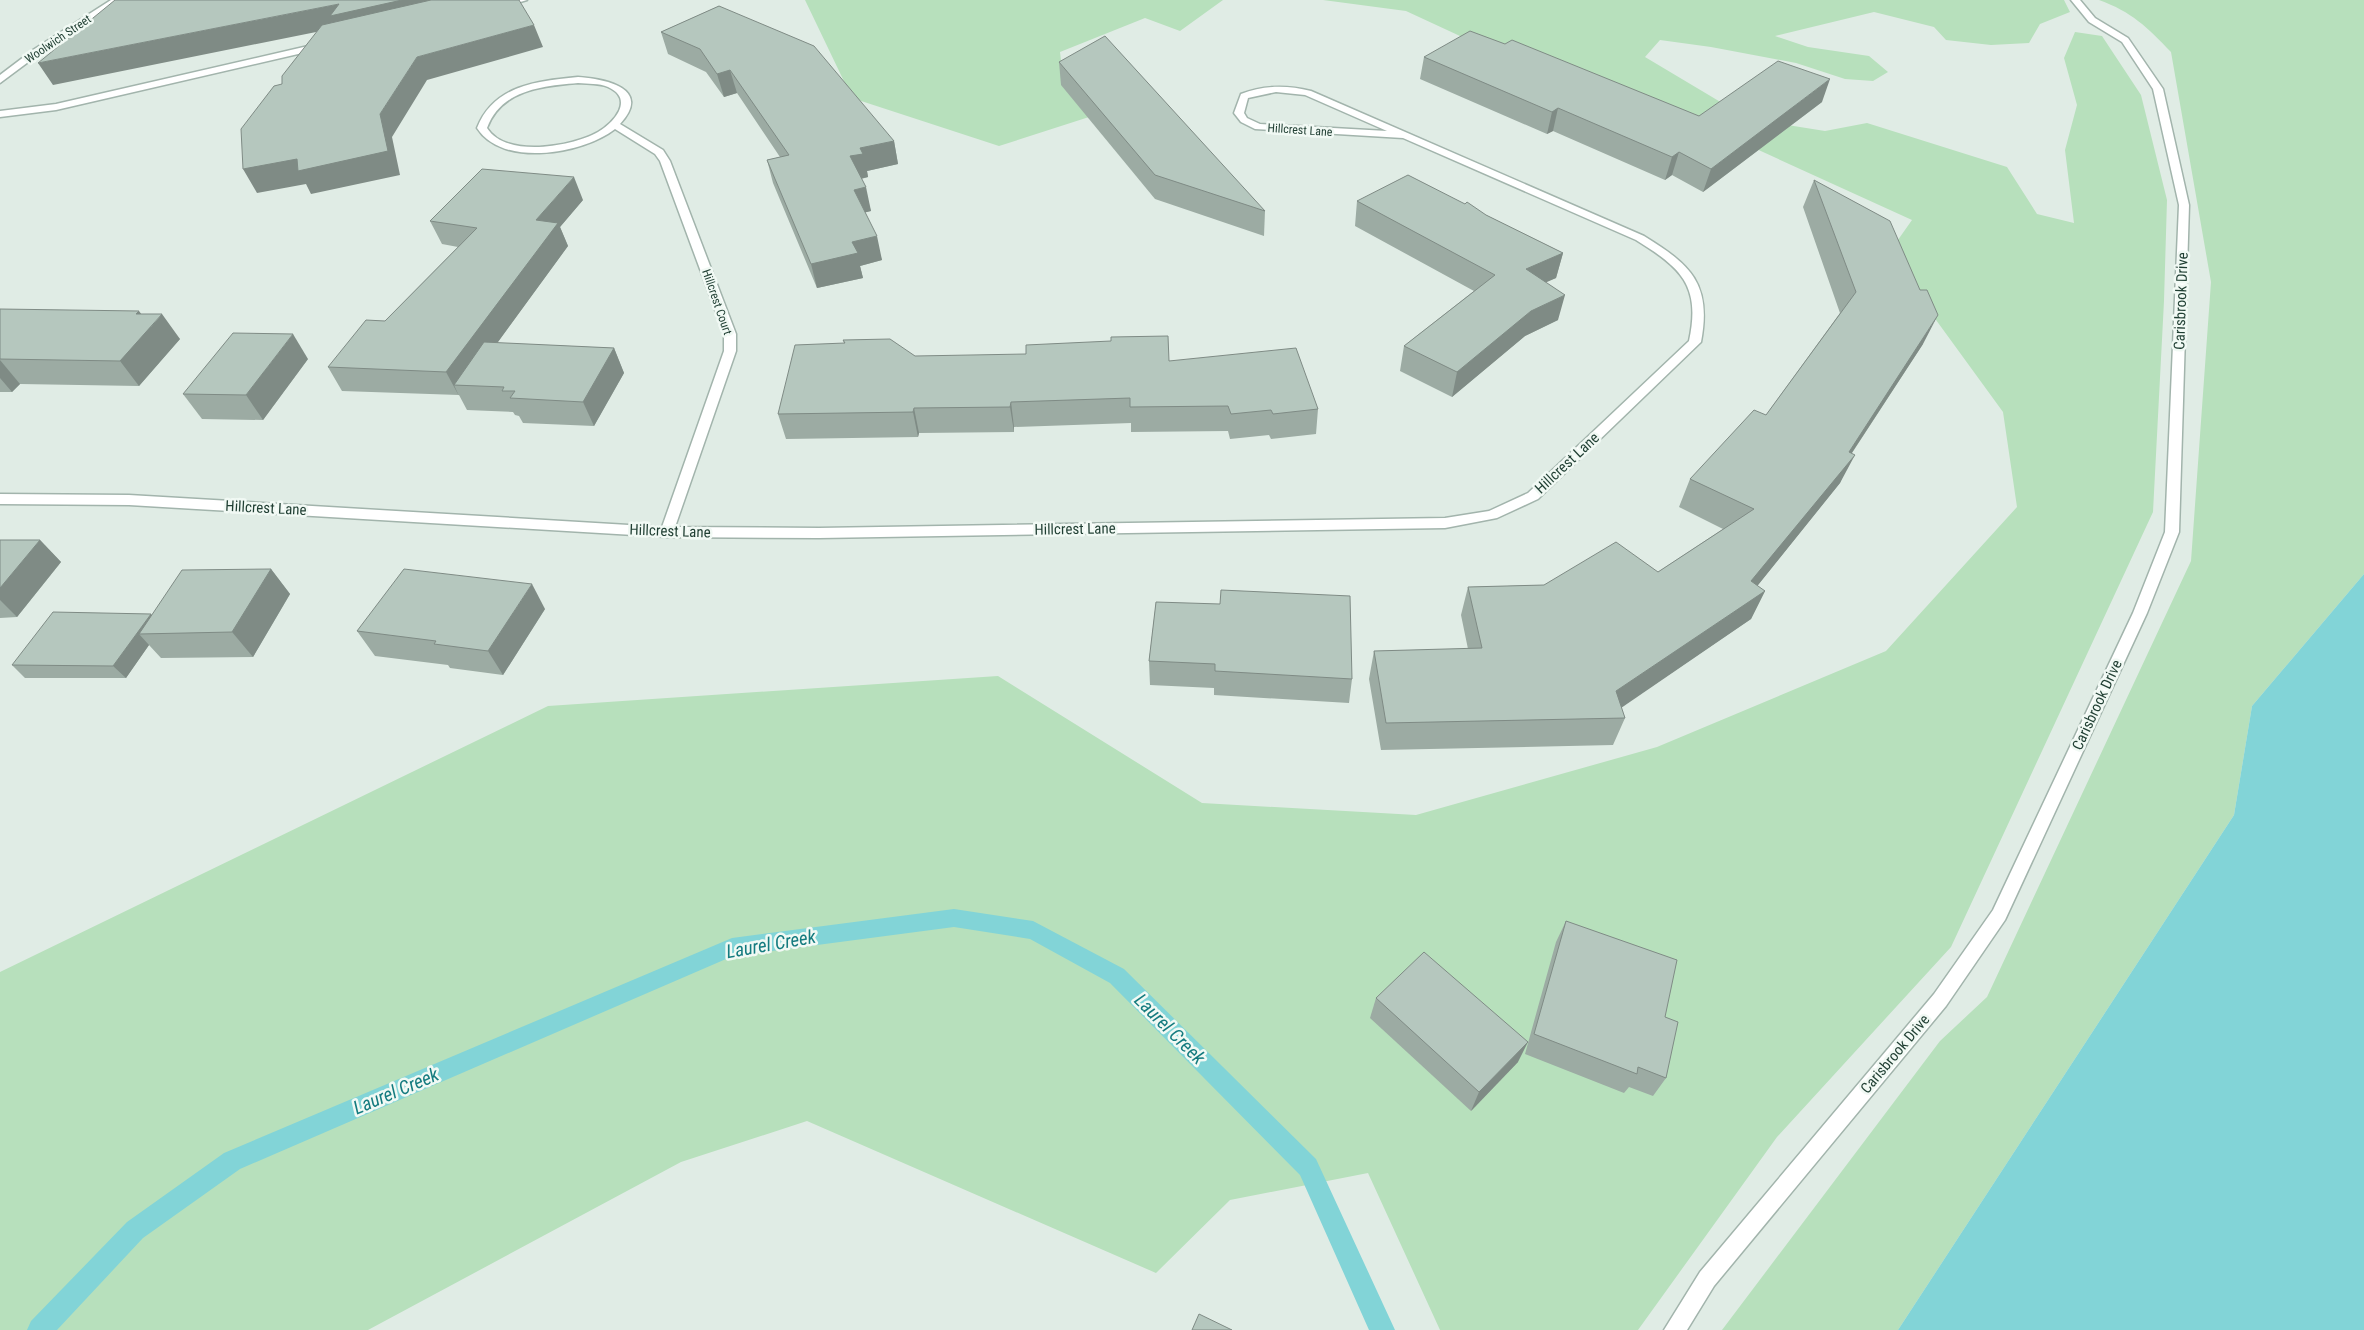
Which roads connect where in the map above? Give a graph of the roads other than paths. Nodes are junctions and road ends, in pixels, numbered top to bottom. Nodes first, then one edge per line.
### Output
1 (118, 0) edge
2 (523, 0) edge
3 (2075, 0) edge
4 (494, 7) edge
5 (328, 45) edge
6 (0, 80) edge
7 (0, 114) edge
8 (615, 125) junction
9 (1402, 135) junction
10 (0, 499) edge
11 (667, 532) junction
12 (1675, 1330) edge

1 - 6 street, Woolwich Street
2 - 4 street
3 - 12 street, Carisbrook Drive
5 - 7 street
8 - 8 street
8 - 11 street, Hillcrest Court
9 - 9 street, Hillcrest Lane
9 - 11 street, Hillcrest Lane
10 - 11 street, Hillcrest Lane

